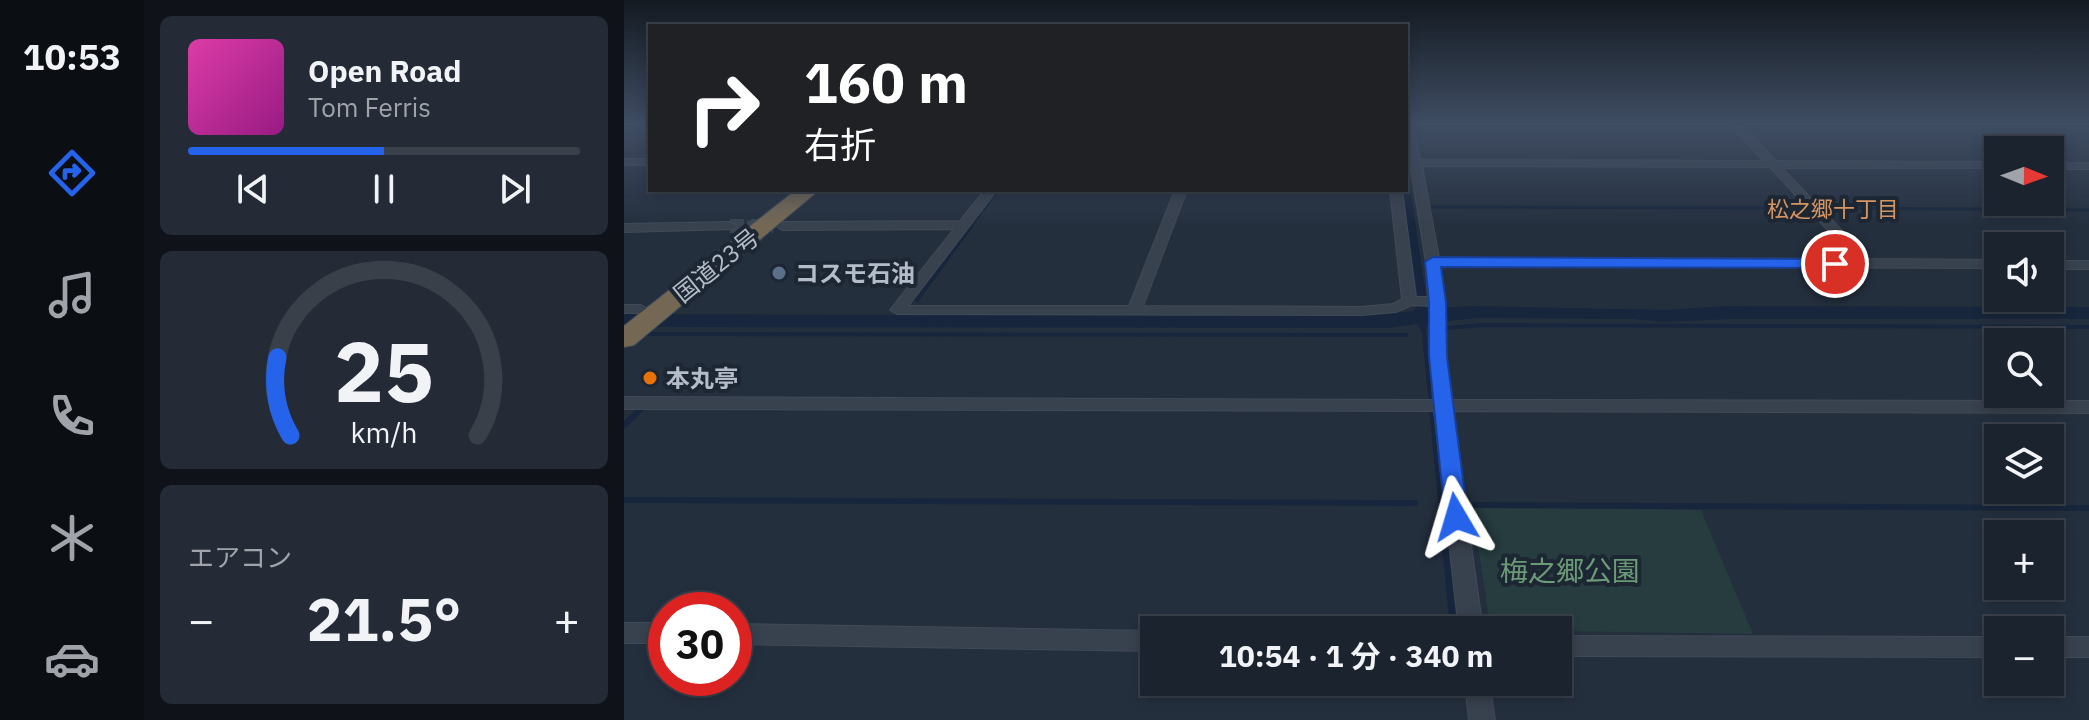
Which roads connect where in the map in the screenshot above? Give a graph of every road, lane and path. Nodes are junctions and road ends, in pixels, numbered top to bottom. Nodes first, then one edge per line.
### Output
1 (1414, 159) edge
2 (1768, 159) edge
3 (624, 162) edge
4 (648, 162) edge
5 (1415, 163) junction
6 (1773, 164) junction
7 (1984, 165) edge
8 (2064, 166) edge
9 (2089, 166) edge
10 (792, 192) edge
11 (806, 192) edge
12 (990, 192) edge
13 (1180, 192) edge
14 (1396, 192) edge
15 (965, 225) junction
16 (730, 226) tunnel mouth
17 (782, 226) tunnel mouth
18 (624, 228) edge
19 (1433, 262) junction
20 (1866, 264) junction
21 (1984, 264) edge
22 (2064, 265) edge
23 (2089, 265) edge
24 (1411, 301) junction
25 (1436, 303) junction
26 (1135, 309) junction
27 (634, 320) edge
28 (624, 403) edge
29 (1433, 404) junction
30 (2089, 407) edge
31 (1469, 616) edge
32 (624, 633) edge
33 (648, 633) edge
34 (752, 634) edge
35 (1140, 641) edge
36 (1572, 646) edge
37 (1984, 647) edge
38 (2064, 647) edge
39 (2089, 647) edge
40 (1479, 696) edge
41 (1482, 720) edge

1 - 5 street
2 - 6 street
3 - 4 street
5 - 6 street
5 - 19 street
6 - 7 street
6 - 20 street
8 - 9 street
10 - 27 highway, 国道23号
11 - 27 highway, 国道23号
12 - 15 street
13 - 26 street
14 - 24 street
15 - 17 street
15 - 26 street
16 - 18 street
19 - 20 street
19 - 25 street
20 - 21 street
22 - 23 street
24 - 25 street
24 - 26 street
25 - 29 street
28 - 29 street
29 - 30 street
29 - 31 street
32 - 33 street
34 - 35 street
36 - 37 street
38 - 39 street
40 - 41 street

